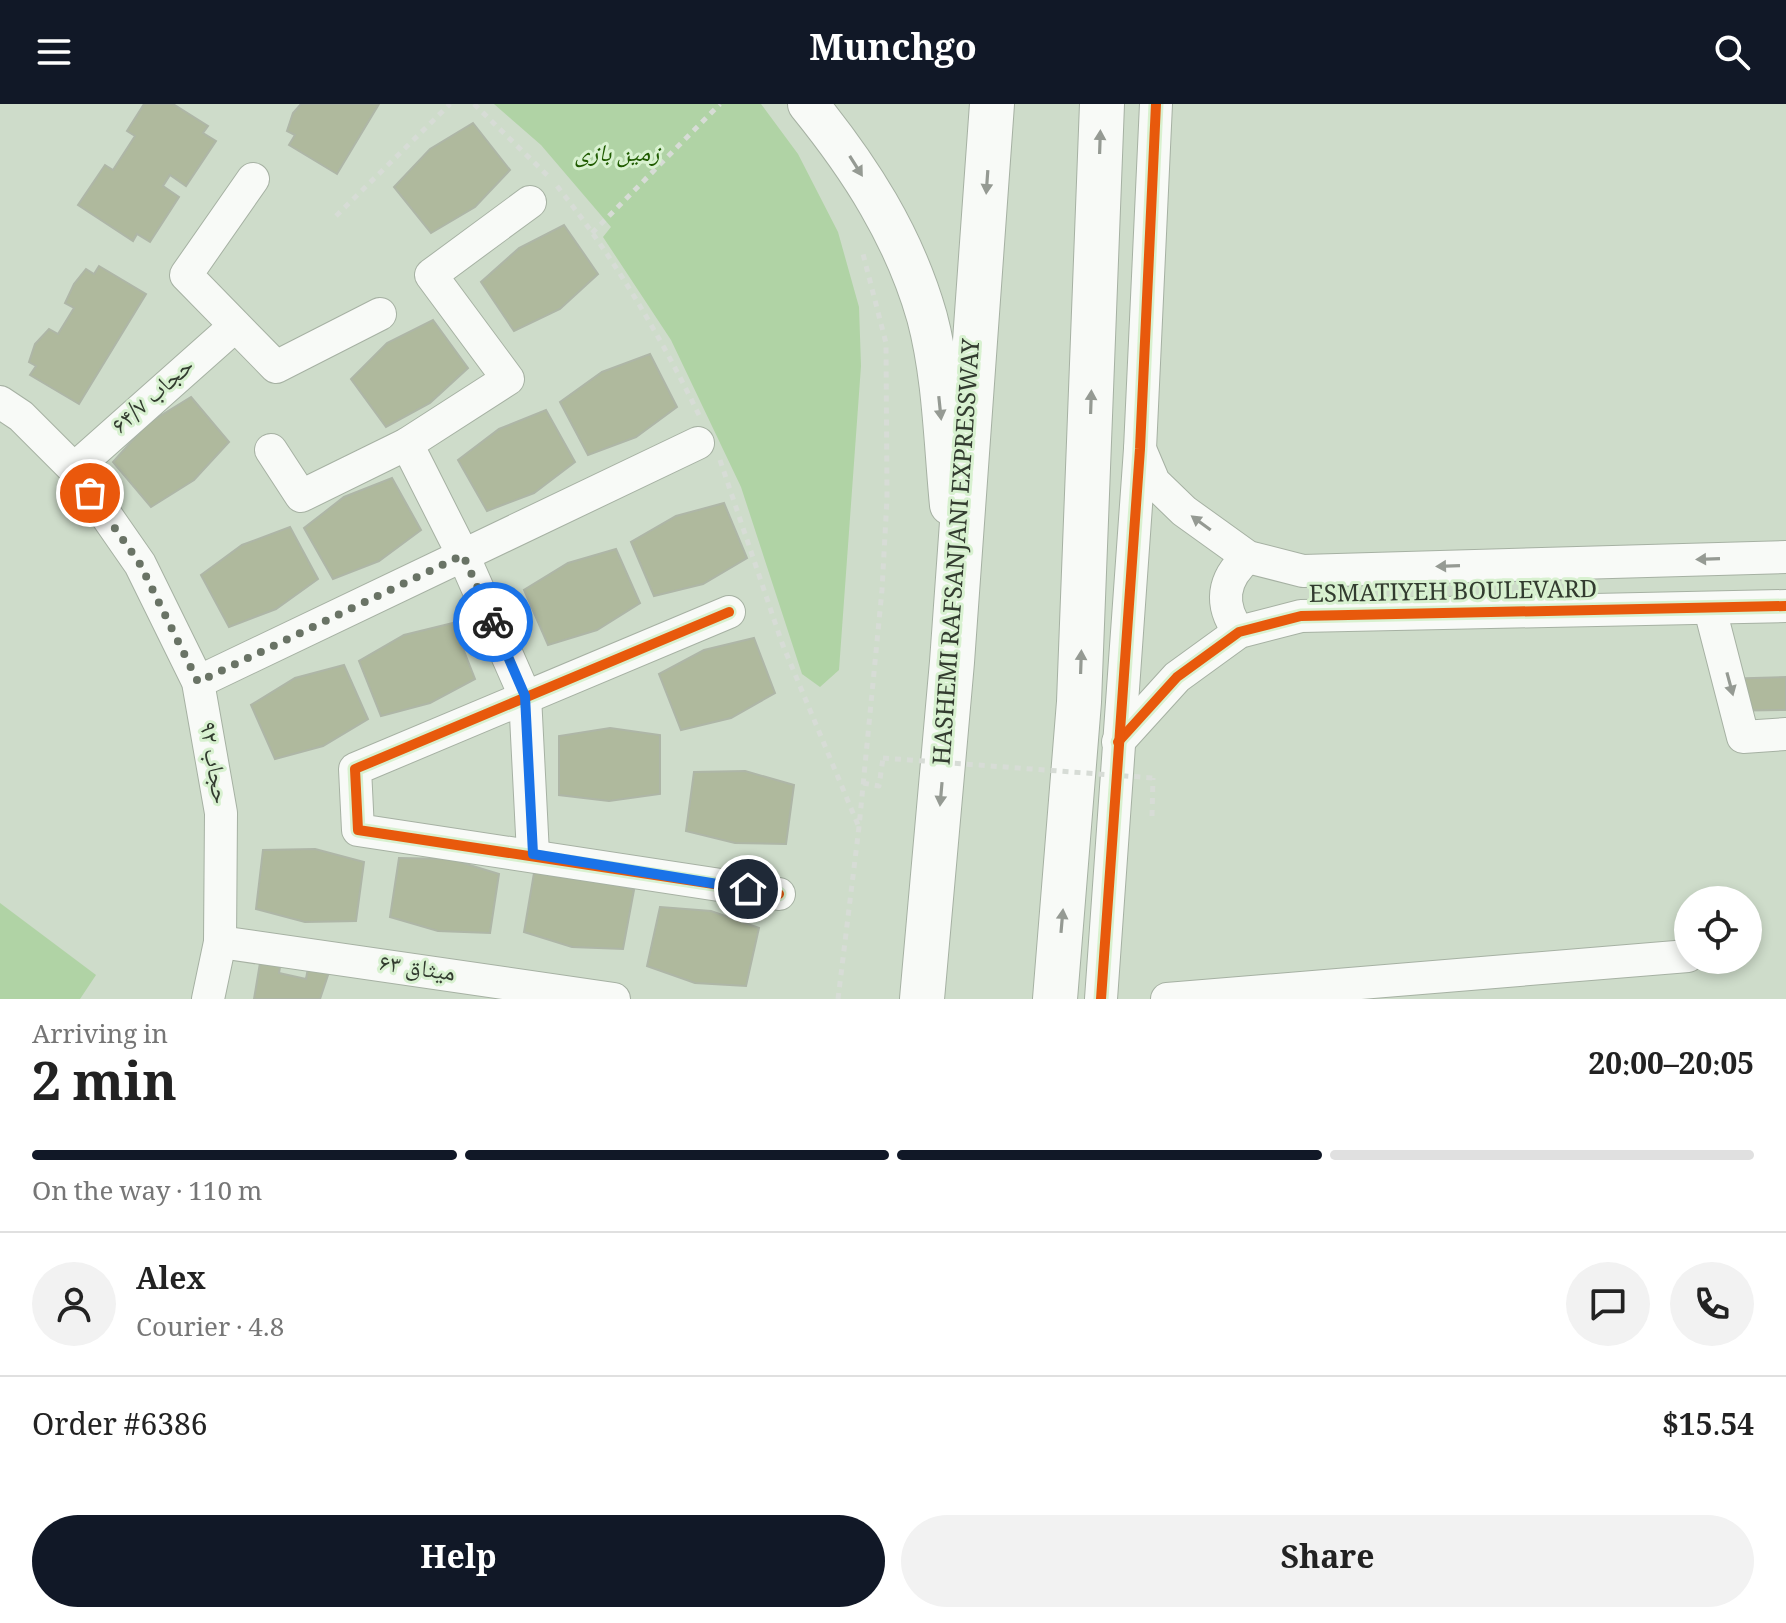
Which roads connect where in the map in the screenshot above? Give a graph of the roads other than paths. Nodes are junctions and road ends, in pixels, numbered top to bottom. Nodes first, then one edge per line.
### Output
1 (808, 104) edge
2 (992, 104) edge
3 (1102, 104) edge
4 (1156, 104) edge
5 (253, 179) dead end
6 (530, 202) dead end
7 (380, 314) dead end
8 (235, 326) junction
9 (0, 402) edge
10 (698, 443) dead end
11 (407, 444) junction
12 (1140, 449) junction
13 (271, 450) dead end
14 (74, 469) junction
15 (463, 555) junction
16 (1248, 557) junction
17 (1786, 557) edge
18 (957, 577) junction
19 (1786, 606) edge
20 (1710, 609) junction
21 (729, 612) dead end
22 (1239, 632) junction
23 (198, 682) junction
24 (525, 696) junction
25 (1786, 734) edge
26 (1118, 742) junction
27 (533, 854) junction
28 (779, 894) dead end
29 (220, 942) junction
30 (1674, 957) edge
31 (526, 993) edge
32 (208, 999) edge
33 (614, 999) edge
34 (922, 999) edge
35 (1055, 999) edge
36 (1101, 999) edge
37 (1167, 999) edge

1 -> 18 main road
2 -> 18 highway, HASHEMI RAFSANJANI EXPRESSWAY
35 -> 3 highway
4 - 12 street
5 - 8 street
6 - 11 street
7 - 8 street
8 - 14 street, حجاب ۶۴/۷
9 - 14 street, حجاب ۹۲
10 - 15 street
11 - 13 street
11 - 15 street
16 -> 12 street, ESMATIYEH BOULEVARD
12 - 26 street
14 - 23 street, حجاب ۹۲
15 - 23 street
15 - 24 street
17 -> 16 street, ESMATIYEH BOULEVARD
16 - 22 street
18 -> 34 highway, HASHEMI RAFSANJANI EXPRESSWAY
19 - 20 street, ESMATIYEH BOULEVARD
20 - 22 street, ESMATIYEH BOULEVARD
20 -> 25 street
21 - 24 street
22 - 26 street, ESMATIYEH BOULEVARD
23 - 29 street, حجاب ۹۲
24 - 27 street
24 - 27 street
26 - 36 street
27 - 28 street
29 - 31 street, میثاق ۶۳
29 - 32 street, حجاب ۹۲
30 - 37 street
31 - 33 street, میثاق ۶۳

